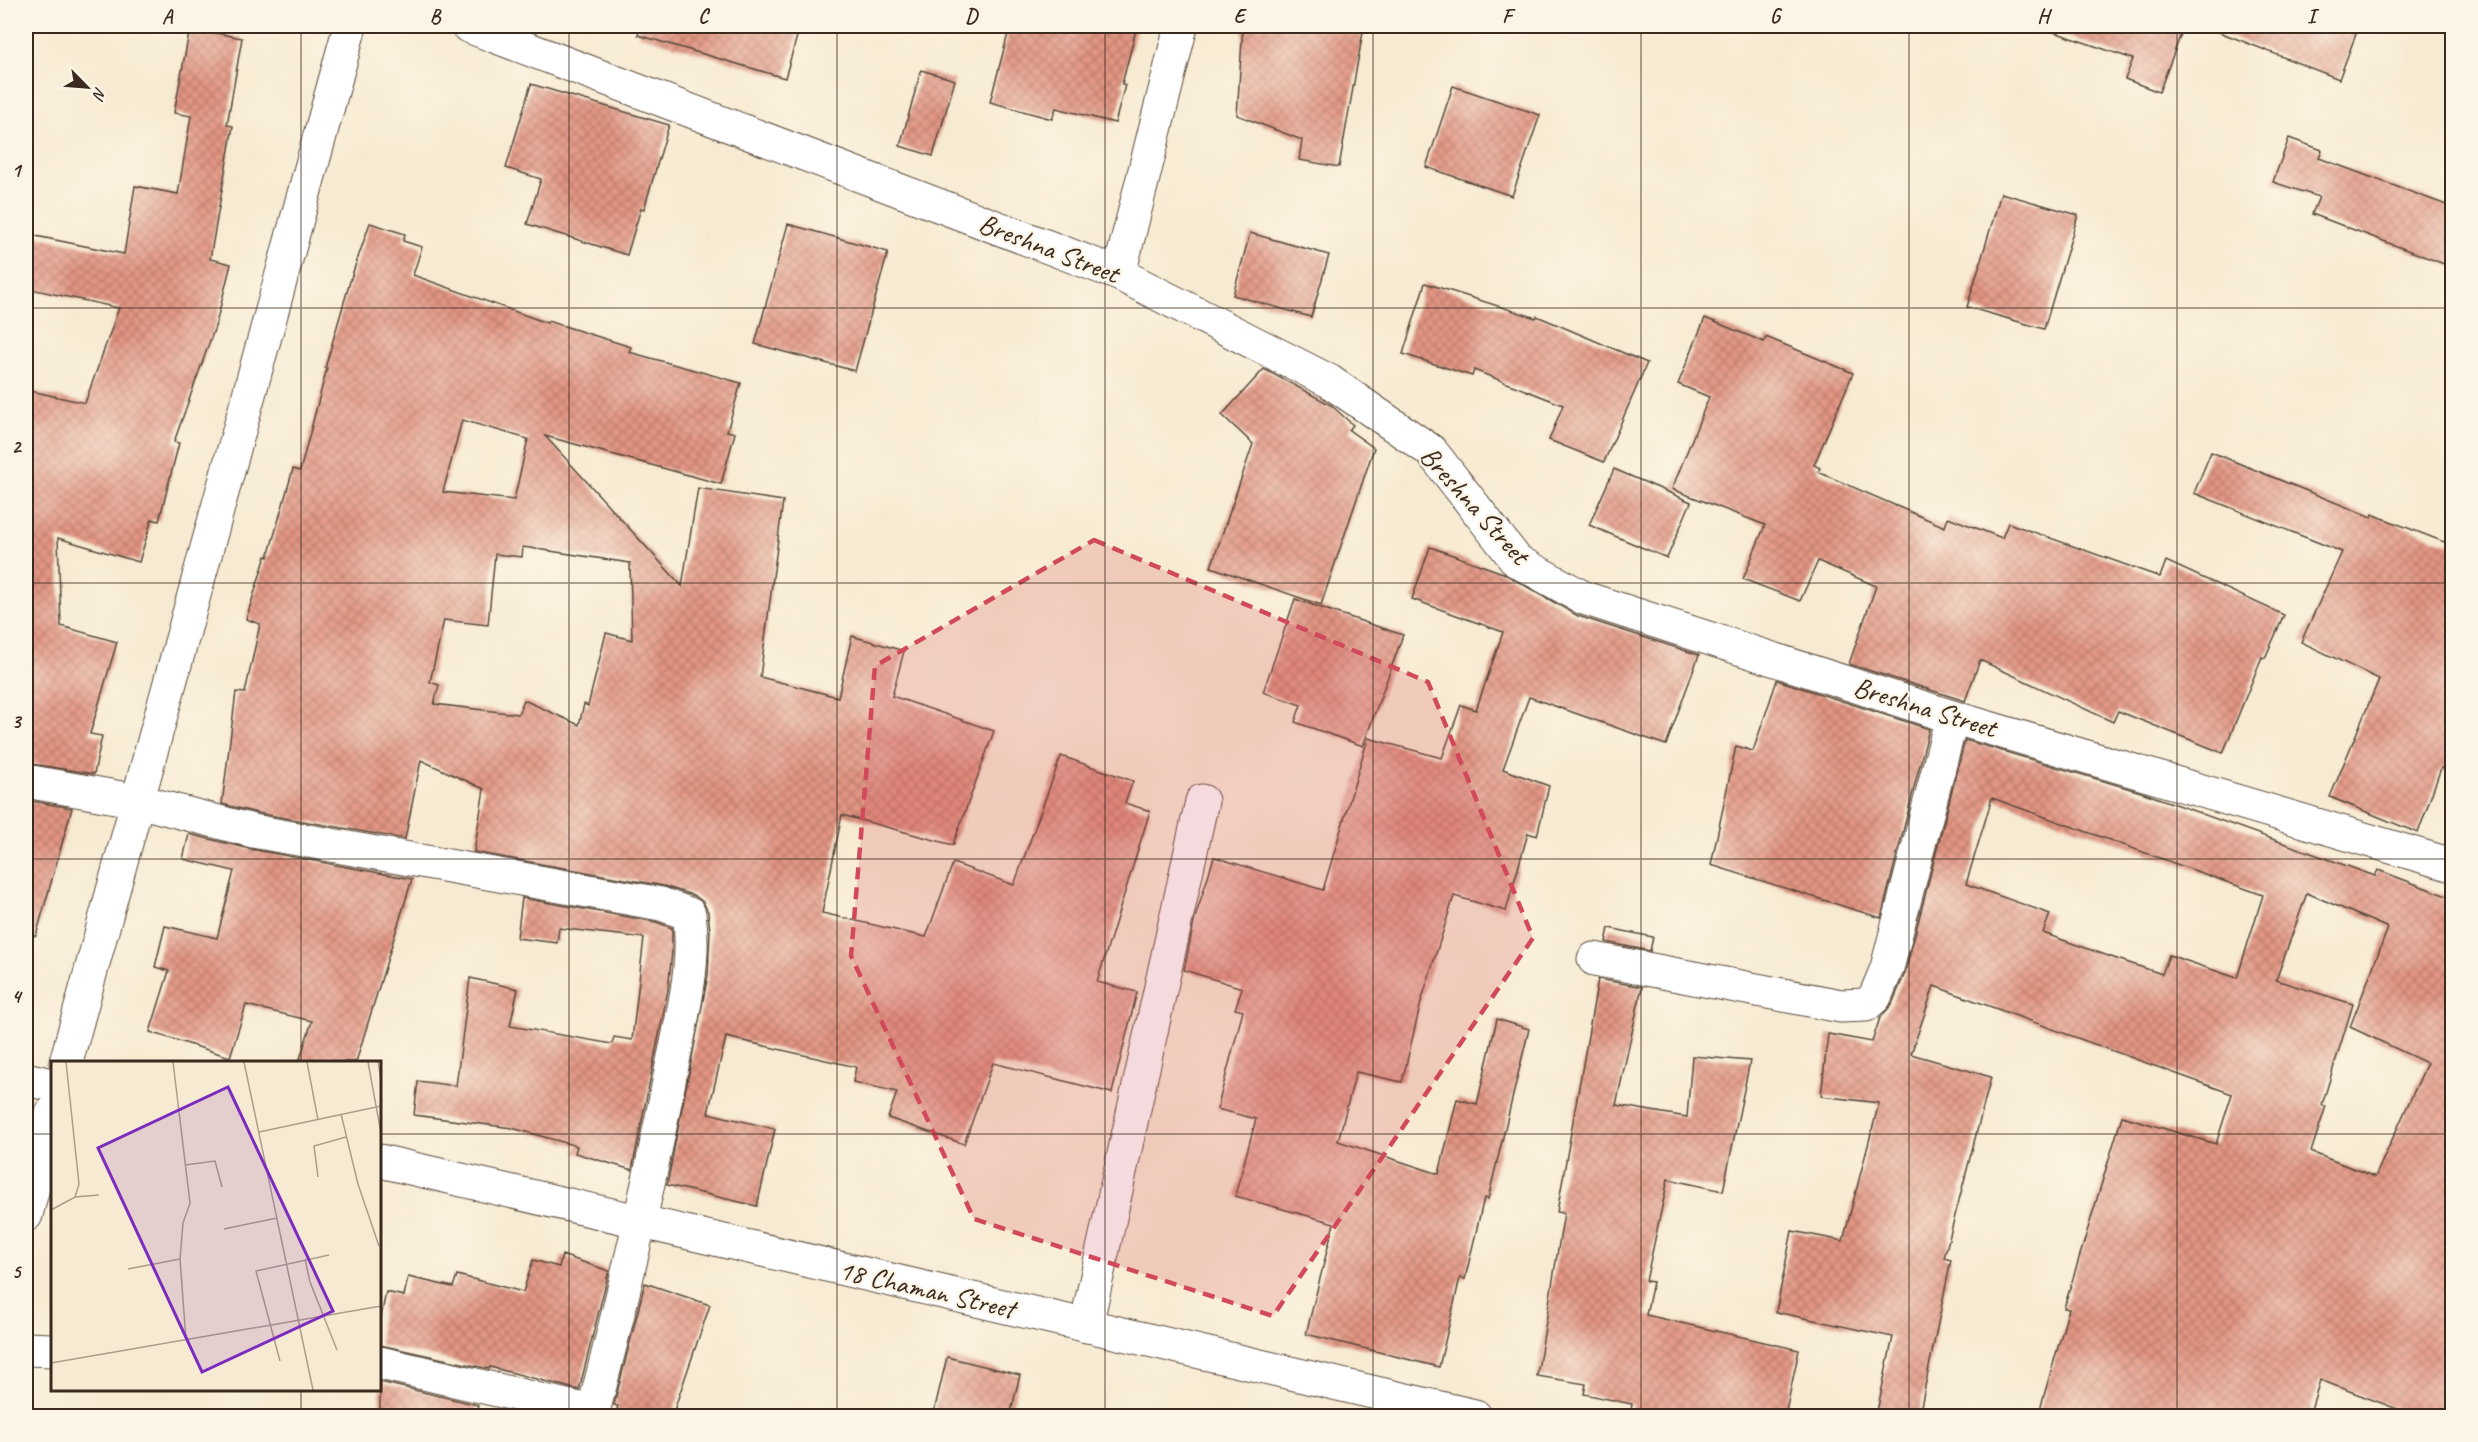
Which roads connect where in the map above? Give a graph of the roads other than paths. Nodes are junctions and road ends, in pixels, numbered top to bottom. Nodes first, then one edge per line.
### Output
1 (350, 26) edge
2 (468, 26) edge
3 (1180, 26) edge
4 (1119, 274) junction
5 (1952, 717) junction
6 (26, 782) edge
7 (138, 801) junction
8 (1203, 801) dead end
9 (2452, 865) edge
10 (1594, 959) dead end
11 (66, 1061) edge
12 (26, 1079) edge
13 (51, 1085) edge
14 (51, 1117) edge
15 (381, 1161) edge
16 (26, 1215) edge
17 (640, 1222) junction
18 (1086, 1326) junction
19 (26, 1349) edge
20 (51, 1350) edge
21 (381, 1363) edge
22 (592, 1414) edge
23 (1475, 1416) edge

1 - 7 street
2 - 4 street, Breshna Street
3 - 4 street
4 - 5 street, Breshna Street
5 - 9 street, Breshna Street
5 - 10 street
6 - 7 street
7 - 11 street
7 - 17 street
8 - 18 street
12 - 13 street
14 - 16 street
15 - 17 street, 18 Chaman Street
17 - 18 street, 18 Chaman Street
17 - 22 street
18 - 23 street, 18 Chaman Street
19 - 20 street
21 - 22 street

